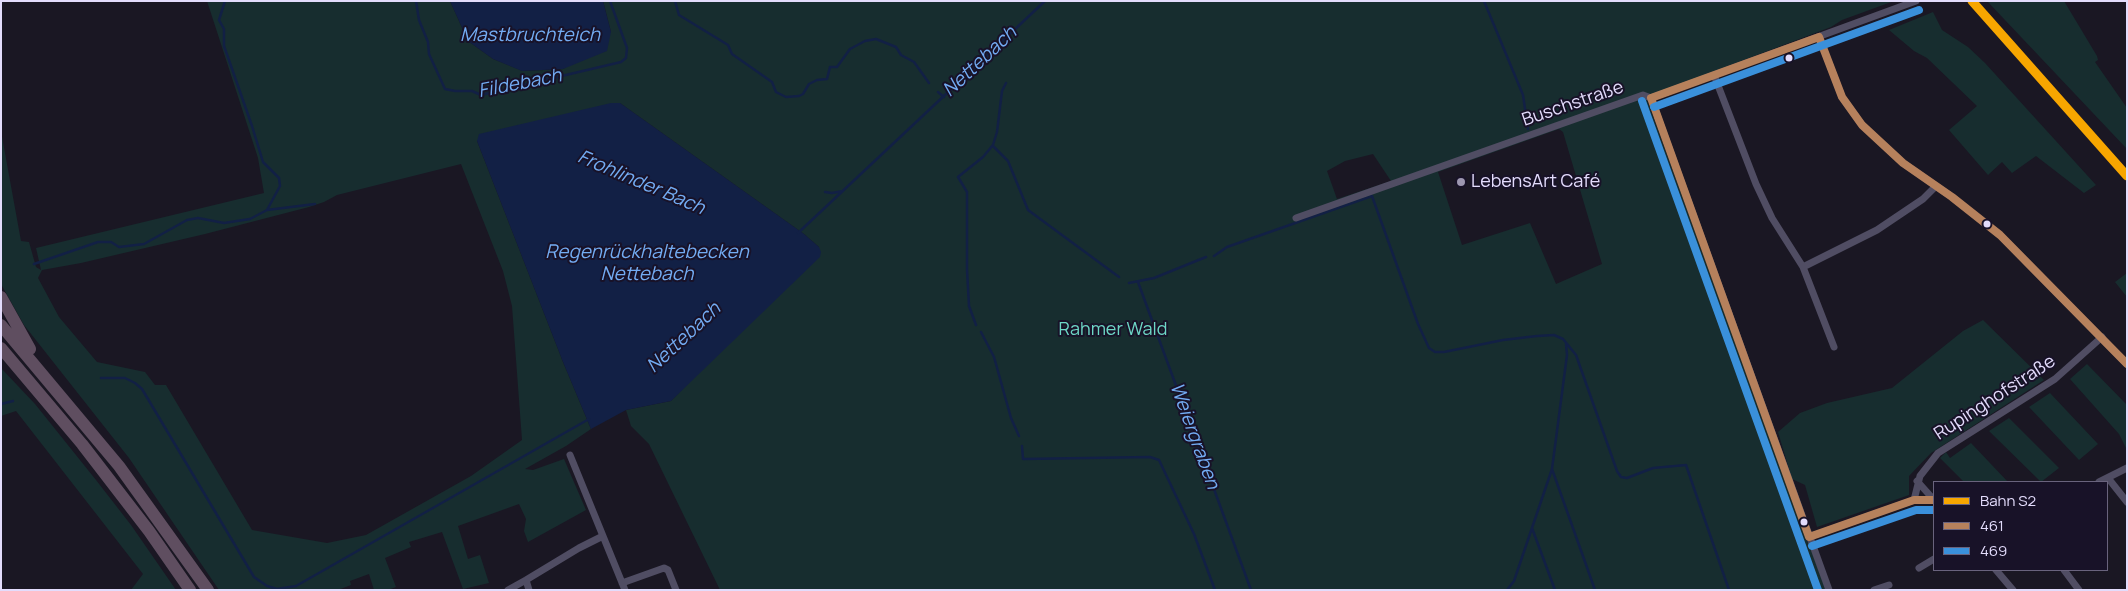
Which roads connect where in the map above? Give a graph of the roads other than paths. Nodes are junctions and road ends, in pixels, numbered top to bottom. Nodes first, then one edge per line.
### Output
1 (1916, 1) edge
2 (1819, 37) junction
3 (1714, 76) junction
4 (1651, 98) junction
5 (1936, 186) junction
6 (1296, 218) dead end
7 (1803, 267) junction
8 (1, 297) edge
9 (1, 325) edge
10 (2102, 337) junction
11 (1834, 347) dead end
12 (3, 352) edge
13 (2127, 364) edge
14 (50, 380) junction
15 (570, 455) dead end
16 (2127, 468) edge
17 (2108, 478) junction
18 (1917, 481) junction
19 (2101, 481) edge
20 (1933, 499) edge
21 (1914, 500) junction
22 (1933, 500) edge
23 (2127, 502) edge
24 (603, 536) junction
25 (1809, 536) junction
26 (1933, 560) edge
27 (1919, 568) dead end
28 (1997, 571) edge
29 (2065, 571) edge
30 (526, 580) junction
31 (1889, 585) dead end
32 (623, 586) edge
33 (190, 590) edge
34 (208, 590) edge
35 (508, 590) edge
36 (529, 590) edge
37 (676, 590) edge
38 (1829, 590) edge
39 (1874, 590) edge
40 (2013, 590) edge
41 (2079, 590) edge

1 - 2 street, Buschstraße
2 - 3 street, Buschstraße
2 - 5 street
3 - 4 street, Buschstraße
3 - 7 street
4 - 6 street, Buschstraße
4 - 25 street
5 - 7 street
5 - 10 street
7 - 11 street
8 - 14 highway
9 - 14 highway
10 - 13 street
10 - 18 street, Rupinghofstraße
12 - 33 highway
14 - 34 highway
15 - 24 street
16 - 17 street
17 - 19 street
17 - 23 street
18 - 20 street
18 - 21 street, Rupinghofstraße
21 - 22 street
21 - 25 street
24 - 30 street
24 - 32 street
25 - 38 street
26 - 27 street
28 - 40 street
29 - 41 street
30 - 35 street
30 - 36 street
31 - 39 street
32 - 37 street

